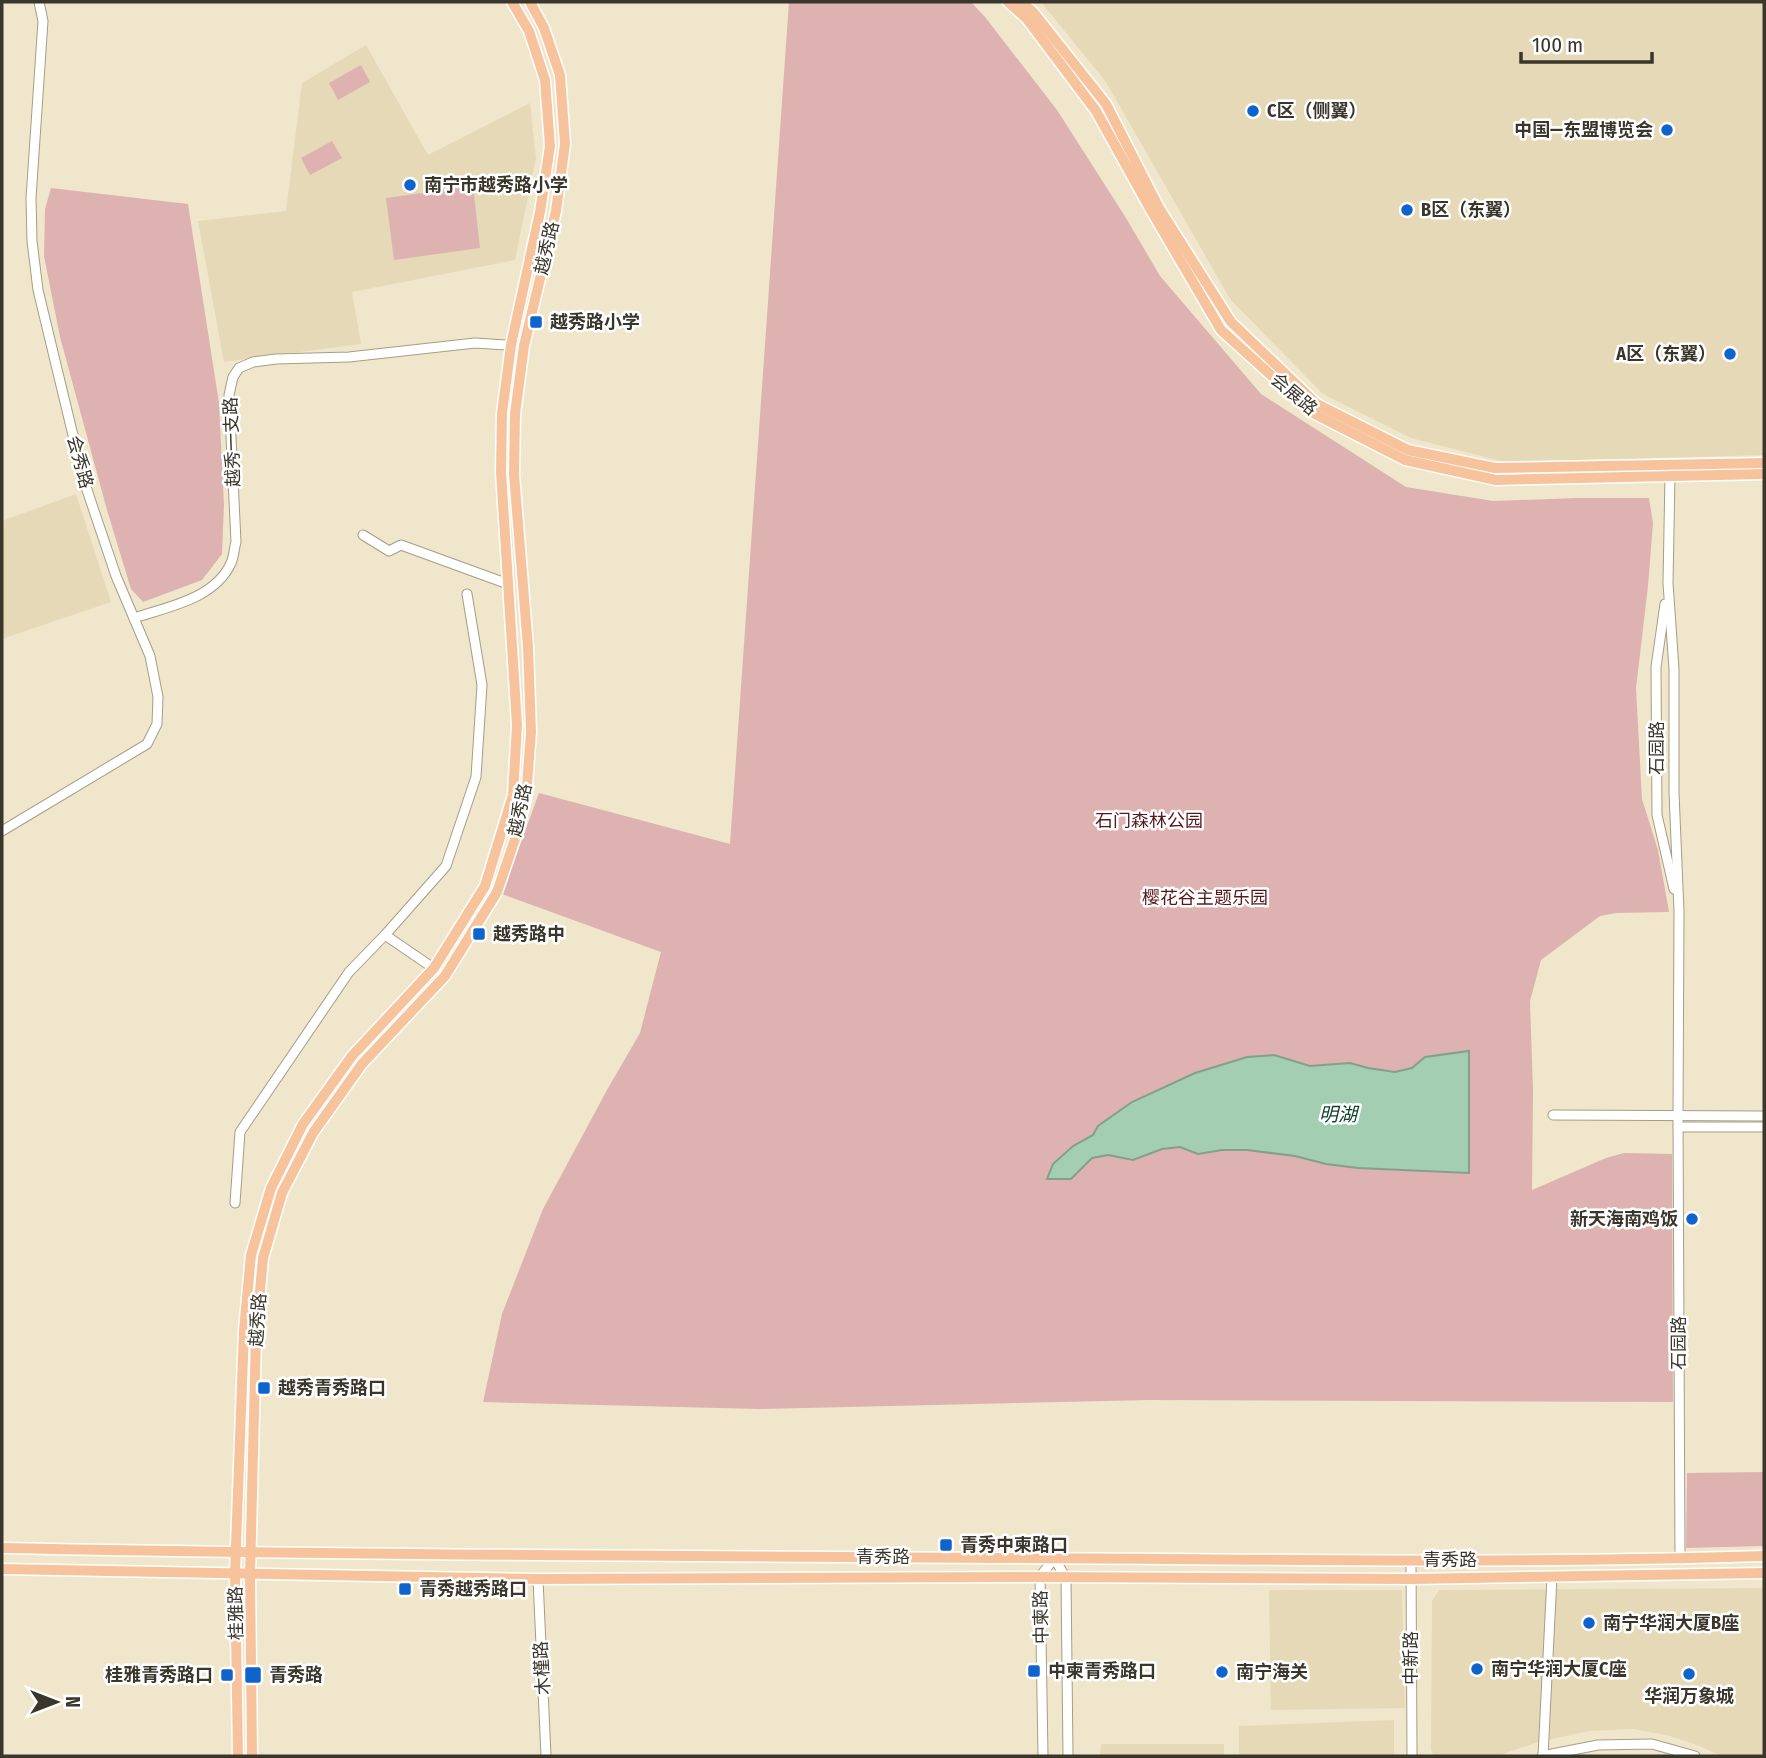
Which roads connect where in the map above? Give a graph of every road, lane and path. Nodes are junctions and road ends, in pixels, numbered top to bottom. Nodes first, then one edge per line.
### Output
1 (39, 2) edge
2 (512, 2) edge
3 (530, 2) edge
4 (1008, 2) edge
5 (1022, 2) edge
6 (511, 345) junction
7 (524, 346) junction
8 (1764, 463) edge
9 (1764, 474) edge
10 (1670, 475) junction
11 (363, 535) dead end
12 (508, 583) junction
13 (1668, 583) junction
14 (467, 594) dead end
15 (134, 618) junction
16 (2, 831) edge
17 (1679, 911) junction
18 (385, 935) junction
19 (434, 968) junction
20 (444, 976) junction
21 (1553, 1115) dead end
22 (1678, 1116) junction
23 (1764, 1116) edge
24 (1678, 1127) junction
25 (1764, 1127) edge
26 (235, 1203) dead end
27 (2, 1548) edge
28 (236, 1553) junction
29 (251, 1553) junction
30 (1764, 1556) edge
31 (1054, 1558) junction
32 (1680, 1559) junction
33 (1410, 1560) junction
34 (2, 1569) edge
35 (235, 1573) junction
36 (1764, 1573) edge
37 (250, 1574) junction
38 (1040, 1577) junction
39 (1552, 1577) junction
40 (1066, 1578) junction
41 (1410, 1578) junction
42 (538, 1579) junction
43 (239, 1756) edge
44 (252, 1756) edge
45 (546, 1756) edge
46 (1043, 1756) edge
47 (1068, 1756) edge
48 (1412, 1756) edge
49 (1542, 1756) edge
50 (1695, 1756) edge

1 - 15 street, 会秀路
2 - 6 main road, 越秀路
3 - 7 main road, 越秀路
4 - 10 main road, 会展路
5 - 8 main road, 会展路
6 - 7 street, 越秀一支路
6 - 12 main road, 越秀路
6 - 15 street, 越秀一支路
7 - 20 main road, 越秀路
9 - 10 main road, 会展路
10 - 13 street, 石园路
11 - 12 street
12 - 19 main road, 越秀路
13 - 17 street, 石园路
13 - 17 street, 石园路
14 - 18 street
15 - 16 street, 会秀路
17 - 22 street, 石园路
18 - 19 street
18 - 26 street
19 - 20 street
19 - 28 main road, 越秀路
20 - 29 main road, 越秀路
21 - 22 street
22 - 23 street
22 - 24 street, 石园路
24 - 25 street
24 - 32 street, 石园路
27 - 28 main road, 青秀路
28 - 29 main road, 青秀路
28 - 35 main road, 桂雅路
29 - 31 main road, 青秀路
29 - 37 main road, 桂雅路
30 - 32 main road, 青秀路
31 - 33 main road, 青秀路
31 - 38 street, 中柬路
31 - 40 street, 中柬路
32 - 33 main road, 青秀路
33 - 41 street, 中新路
34 - 35 main road, 青秀路
35 - 37 main road, 青秀路
35 - 43 main road, 桂雅路
36 - 39 main road, 青秀路
37 - 42 main road, 青秀路
37 - 44 main road, 桂雅路
38 - 40 main road, 青秀路
38 - 42 main road, 青秀路
38 - 46 street, 中柬路
39 - 41 main road, 青秀路
39 - 49 street
40 - 41 main road, 青秀路
40 - 47 street, 中柬路
41 - 48 street, 中新路
42 - 45 street, 木槿路
49 - 50 street

